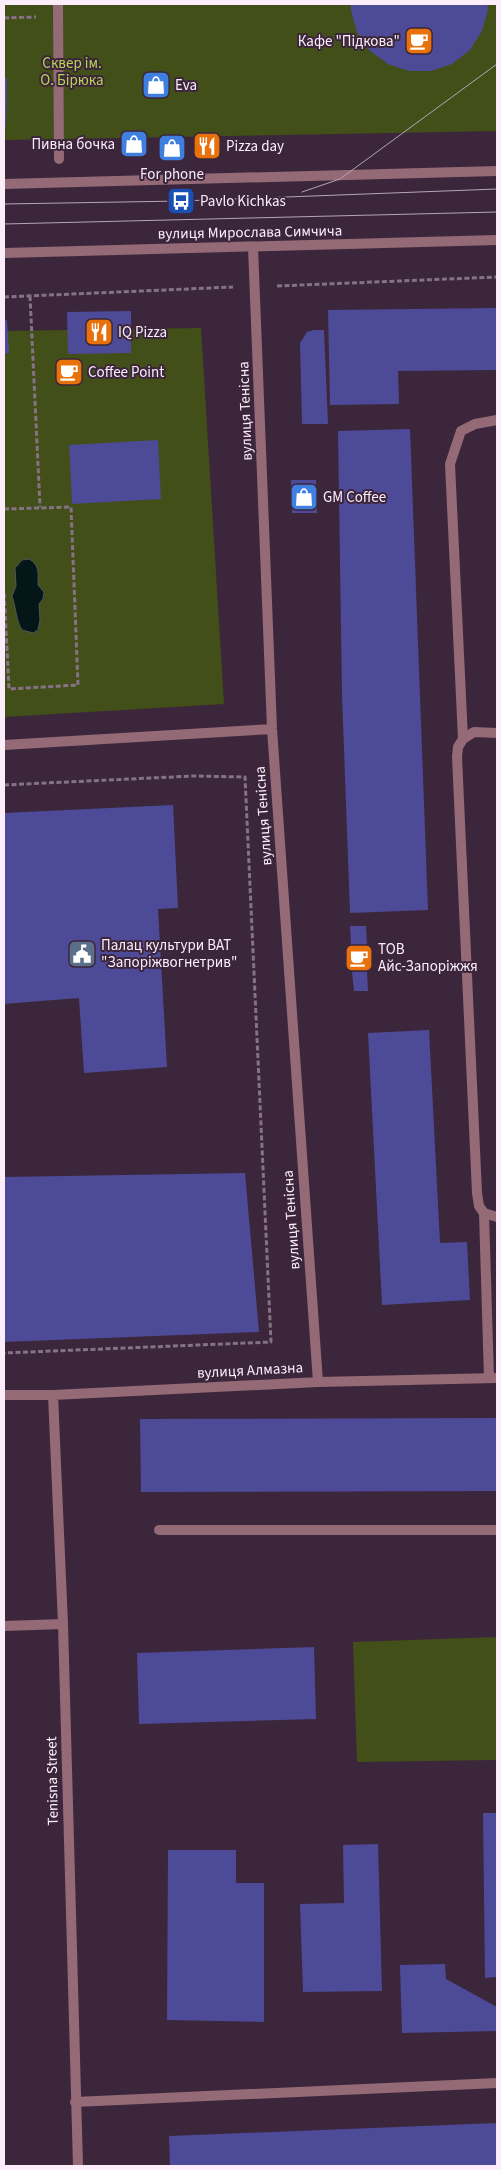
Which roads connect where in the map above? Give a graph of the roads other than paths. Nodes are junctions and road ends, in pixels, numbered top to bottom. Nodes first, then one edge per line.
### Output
1 (58, 4) edge
2 (59, 159) dead end
3 (497, 170) edge
4 (4, 184) edge
5 (497, 240) edge
6 (253, 247) junction
7 (4, 253) edge
8 (497, 420) edge
9 (272, 729) junction
10 (497, 733) edge
11 (463, 739) junction
12 (4, 745) edge
13 (484, 1213) junction
14 (497, 1217) edge
15 (493, 1378) edge
16 (318, 1382) junction
17 (4, 1395) edge
18 (53, 1395) junction
19 (159, 1530) dead end
20 (497, 1530) edge
21 (63, 1624) junction
22 (4, 1626) edge
23 (497, 2083) edge
24 (75, 2102) junction
25 (78, 2166) edge

1 - 2 street
3 - 4 street
5 - 6 street, вулиця Мирослава Симчича
6 - 7 street, вулиця Мирослава Симчича
6 - 9 street, вулиця Тенісна
8 - 11 street
9 - 12 street
9 - 16 street, вулиця Тенісна
10 - 11 street
11 - 13 street
13 - 14 street
13 - 15 street
15 - 16 street, вулиця Алмазна
16 - 18 street, вулиця Алмазна
17 - 18 street, вулиця Алмазна
18 - 21 street, Tenisna Street
19 - 20 street
21 - 22 street
21 - 24 street, Tenisna Street
23 - 24 street
24 - 25 street, Tenisna Street

